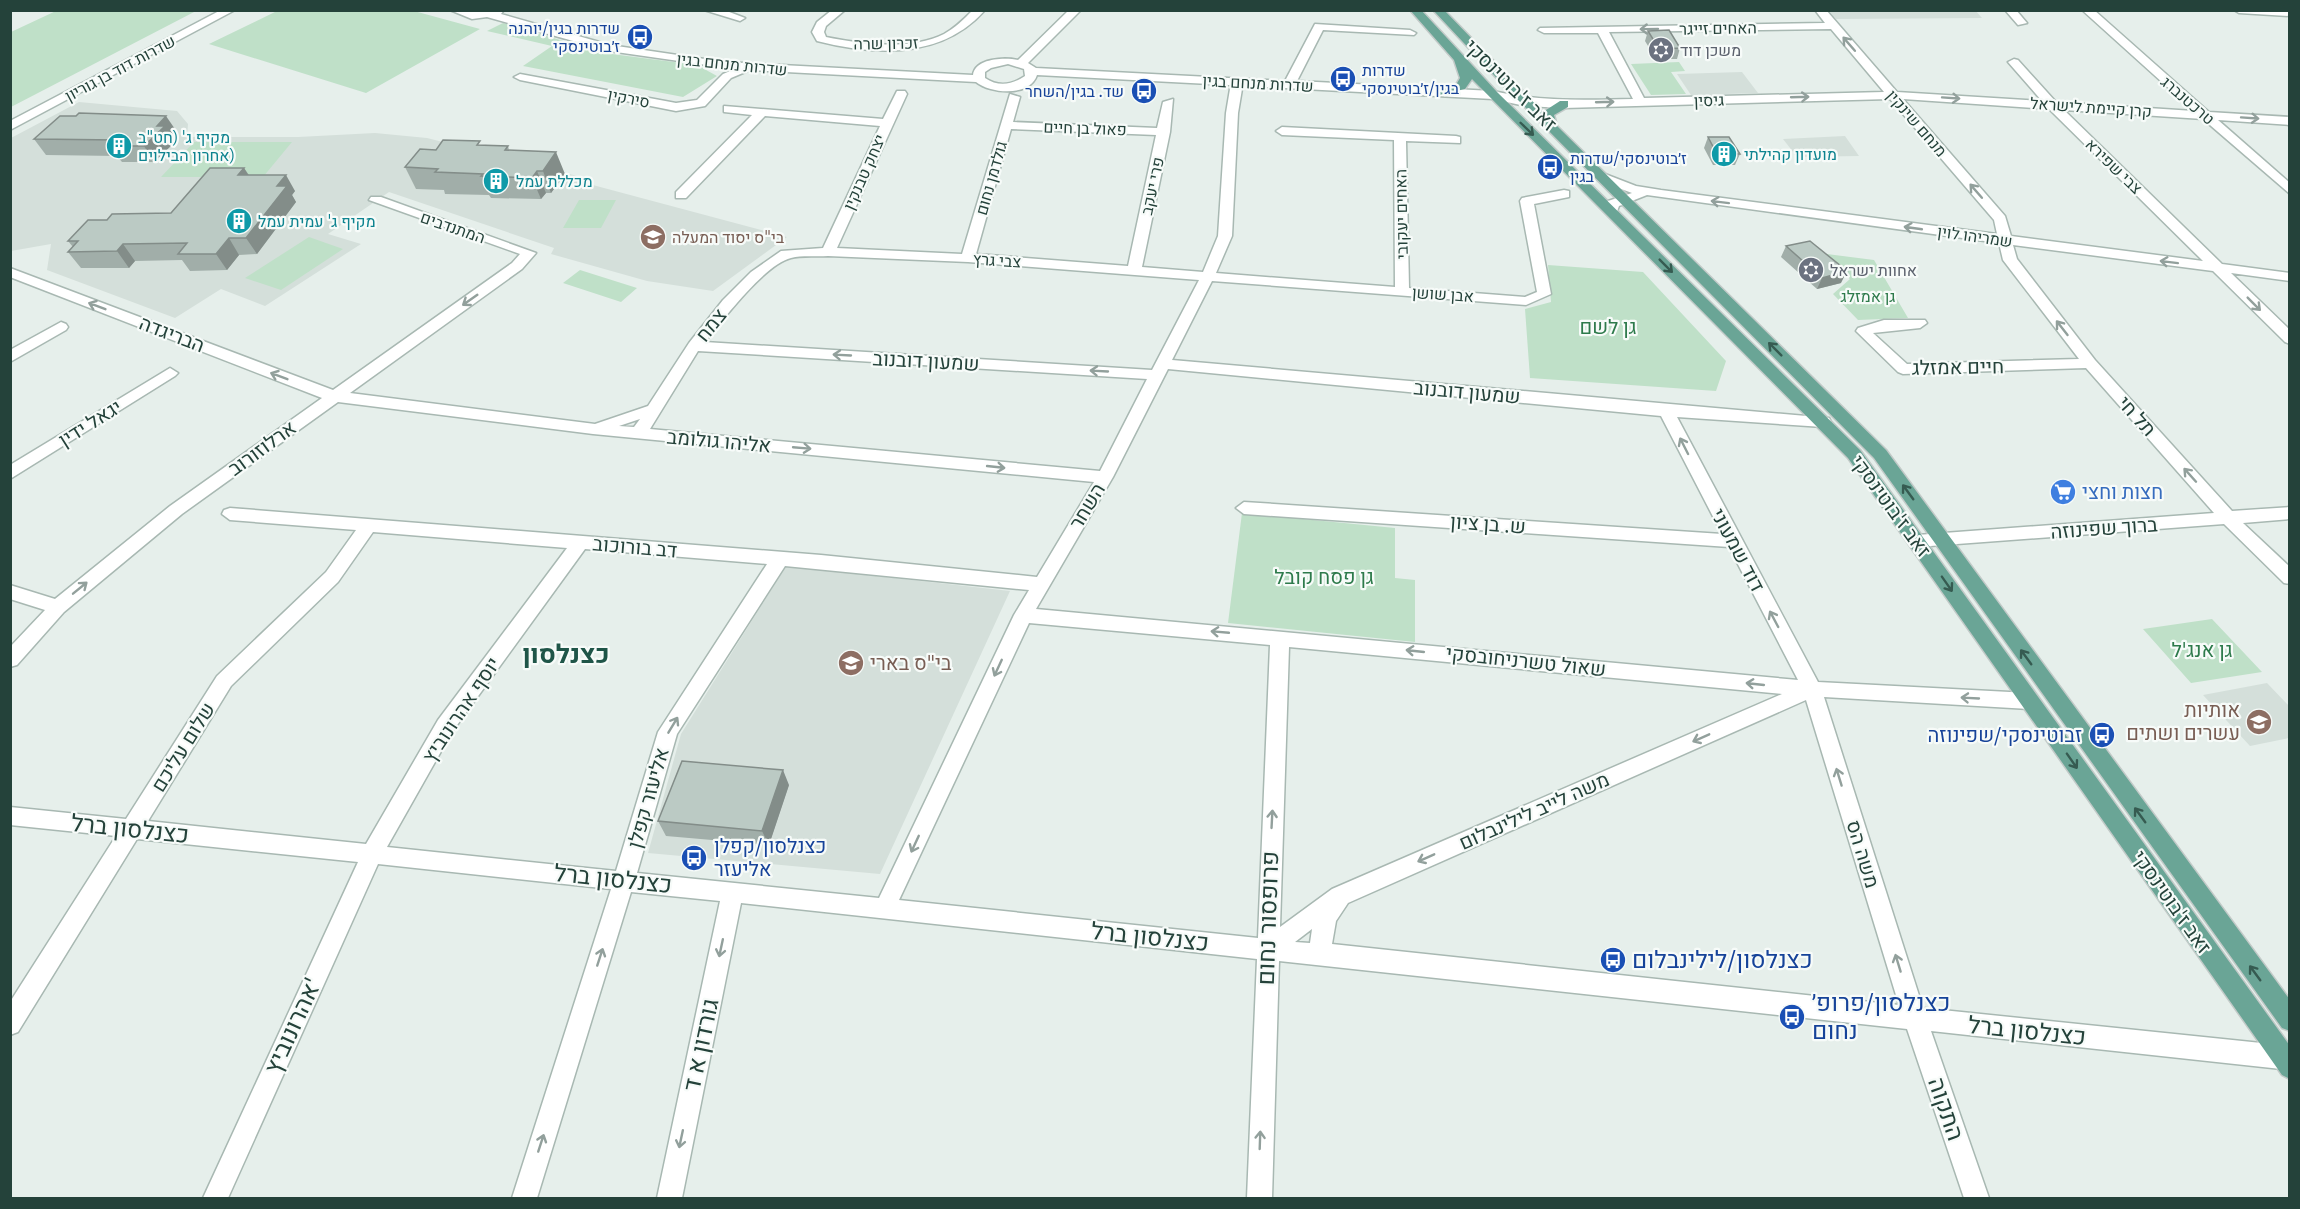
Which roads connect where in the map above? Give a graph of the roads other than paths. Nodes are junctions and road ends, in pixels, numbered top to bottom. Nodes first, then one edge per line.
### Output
1 (209, 10) edge
2 (230, 10) edge
3 (455, 10) edge
4 (514, 10) edge
5 (709, 10) edge
6 (840, 10) edge
7 (980, 10) edge
8 (1064, 10) edge
9 (1076, 10) edge
10 (1415, 10) edge
11 (1438, 10) edge
12 (1820, 10) edge
13 (2010, 10) edge
14 (2087, 10) edge
15 (2239, 10) edge
16 (495, 12) edge
17 (2289, 13) edge
18 (740, 18) dead end
19 (2022, 23) dead end
20 (1833, 26) junction
21 (1602, 29) junction
22 (1544, 30) dead end
23 (1410, 33) dead end
24 (1457, 57) junction
25 (1008, 61) junction
26 (2014, 62) dead end
27 (1022, 63) junction
28 (748, 68) joint
29 (726, 71) junction
30 (981, 73) junction
31 (1030, 76) junction
32 (520, 77) dead end
33 (1289, 85) junction
34 (1236, 89) junction
35 (1443, 93) junction
36 (901, 94) dead end
37 (1893, 94) junction
38 (1014, 98) dead end
39 (1497, 100) junction
40 (1169, 102) dead end
41 (1525, 102) junction
42 (1640, 102) junction
43 (1564, 104) junction
44 (2051, 104) junction
45 (728, 109) dead end
46 (762, 112) junction
47 (10, 114) edge
48 (2205, 115) junction
49 (2289, 121) edge
50 (1006, 125) junction
51 (10, 126) edge
52 (1551, 127) junction
53 (884, 128) junction
54 (1282, 131) dead end
55 (1164, 132) junction
56 (1400, 137) junction
57 (1456, 140) dead end
58 (1605, 178) junction
59 (2289, 190) edge
60 (1564, 194) dead end
61 (1661, 194) junction
62 (681, 195) dead end
63 (1625, 198) junction
64 (376, 200) dead end
65 (1611, 211) junction
66 (2005, 240) junction
67 (828, 252) junction
68 (529, 253) joint
69 (786, 254) joint
70 (968, 258) junction
71 (2218, 268) junction
72 (1134, 271) junction
73 (10, 272) edge
74 (1208, 276) junction
75 (2289, 277) edge
76 (1402, 291) junction
77 (1920, 323) dead end
78 (61, 327) dead end
79 (2289, 339) edge
80 (693, 346) junction
81 (10, 357) edge
82 (2090, 363) junction
83 (1161, 369) junction
84 (170, 373) dead end
85 (1790, 388) junction
86 (333, 396) junction
87 (651, 410) junction
88 (1666, 411) junction
89 (1771, 416) junction
90 (1823, 422) junction
91 (593, 429) junction
92 (639, 433) junction
93 (10, 473) edge
94 (1105, 477) junction
95 (1244, 508) dead end
96 (2289, 513) edge
97 (230, 514) dead end
98 (2229, 519) junction
99 (368, 525) junction
100 (1942, 539) junction
101 (1732, 541) junction
102 (1917, 541) junction
103 (580, 543) junction
104 (780, 559) junction
105 (2289, 578) edge
106 (1040, 584) junction
107 (10, 592) edge
108 (58, 607) junction
109 (1023, 615) junction
110 (1280, 638) junction
111 (10, 660) edge
112 (1812, 689) junction
113 (2029, 701) junction
114 (10, 816) edge
115 (132, 829) junction
116 (372, 854) junction
117 (624, 881) junction
118 (733, 891) junction
119 (1340, 896) junction
120 (885, 908) junction
121 (1267, 949) junction
122 (1338, 957) junction
123 (1915, 1019) junction
124 (2289, 1020) edge
125 (10, 1024) edge
126 (2287, 1061) edge
127 (215, 1198) edge
128 (524, 1198) edge
129 (669, 1198) edge
130 (1258, 1198) edge
131 (1976, 1198) edge

1 - 47 street, שדרות דוד בן גוריון
2 - 51 street, שדרות דוד בן גוריון
3 - 16 street, שדרות מנחם בגין
4 - 30 street, שדרות מנחם בגין
5 - 18 street
6 - 7 street, זכרון שרה
8 - 25 street
9 - 27 street
10 - 24 main road, זאב ז'בוטינסקי
11 - 41 main road, זאב ז'בוטינסקי
12 - 20 street, מנחם שינקין
13 - 19 street
14 - 48 street, טרכטנברג
15 - 17 street
16 - 29 street, שדרות מנחם בגין
20 -> 21 street, האחים זייגר
37 -> 20 street, מנחם שינקין
21 - 22 street, האחים זייגר
21 - 42 street
23 - 33 street
24 - 35 main road
24 - 39 main road, זאב ז'בוטינסקי
25 - 27 street
25 - 30 street
26 - 44 street, צבי שפירא
27 - 31 street
28 - 29 street, סירקין
28 - 30 street, שדרות מנחם בגין
29 - 32 street, סירקין
30 - 31 street
31 - 33 street, שדרות מנחם בגין
31 - 34 street, שדרות מנחם בגין
33 - 35 street, שדרות מנחם בגין
34 - 39 street, שדרות מנחם בגין
34 - 74 street, השחר
35 - 39 street, שדרות מנחם בגין
36 - 53 street, יצחק טבנקין
42 -> 37 street, גיסין
37 -> 44 street, קרן קיימת לישראל
66 -> 37 street, מנחם שינקין
38 - 50 street, גולדמן נחום
39 - 41 street, שדרות מנחם בגין
39 -> 65 main road, זאב ז'בוטינסקי
40 - 55 street, פרי יעקב
41 - 43 street, גיסין
41 - 52 main road, זאב ז'בוטינסקי
43 -> 42 street, גיסין
43 - 52 main road
44 - 48 street, קרן קיימת לישראל
44 - 71 street, צבי שפירא
45 - 46 street
46 - 53 street
46 - 62 street
48 -> 49 street, קרן קיימת לישראל
48 - 59 street, טרכטנברג
50 - 55 street, פאול בן חיים
50 - 70 street, גולדמן נחום
52 - 58 main road, זאב ז'בוטינסקי
53 - 67 street, יצחק טבנקין
54 - 56 street
55 - 72 street, פרי יעקב
56 - 57 street
56 - 76 street, האחים יעקובי
58 - 61 street, שמריהו לוין
58 - 63 main road, זאב ז'בוטינסקי
60 - 76 street, אבן שושן
61 - 63 street, שמריהו לוין
66 -> 61 street, שמריהו לוין
63 - 65 street
100 -> 63 main road, זאב ז'בוטינסקי
64 - 68 street, המתנדבים
65 -> 85 main road, זאב ז'בוטינסקי
71 -> 66 street, שמריהו לוין
82 -> 66 street, תל חי
67 - 69 street, צבי גרץ
67 - 70 street, צבי גרץ
68 -> 86 street, ארלוזורוב
69 - 80 street, צמח
70 - 72 street, צבי גרץ
71 - 75 street, שמריהו לוין
71 -> 79 street, צבי שפירא
72 - 74 street, צבי גרץ
86 -> 73 street, הבריגדה
74 - 76 street, אבן שושן
74 - 83 street, השחר
77 - 82 street, חיים אמזלג
78 - 81 street
83 -> 80 street, שמעון דובנוב
80 - 87 street, צמח
98 -> 82 street, תל חי
83 - 88 street, שמעון דובנוב
83 - 94 street, השחר
84 - 93 street, יגאל ידין
85 - 89 street
85 - 90 main road, זאב ז'בוטינסקי
86 - 91 street, אליהו גולומב
108 -> 86 street, ארלוזורוב
87 - 91 street
87 - 92 street, צמח
88 - 89 street, שמעון דובנוב
101 -> 88 street, דוד שמעוני
89 - 90 street, שמעון דובנוב
90 - 102 main road, זאב ז'בוטינסקי
91 - 92 street, אליהו גולומב
92 -> 94 street, אליהו גולומב
94 - 106 street, השחר
95 - 101 street, ש. בן ציון
96 - 98 street, ברוך שפינוזה
97 - 99 street, דב בורוכוב
98 - 100 street, ברוך שפינוזה
98 - 105 street, תל חי
99 - 103 street, דב בורוכוב
99 - 115 street, שלום עליכם
100 - 102 street, ברוך שפינוזה
124 -> 100 main road, זאב ז'בוטינסקי
112 -> 101 street, דוד שמעוני
102 -> 113 main road, זאב ז'בוטינסקי
103 - 104 street, דב בורוכוב
103 - 116 street, יוסף אהרונוביץ
104 - 106 street, דב בורוכוב
117 -> 104 street, אליעזר קפלן
106 - 109 street, השחר
107 - 108 street
108 - 111 street, ארלוזורוב
110 -> 109 street, שאול טשרניחובסקי
109 -> 120 street, השחר
112 -> 110 street, שאול טשרניחובסקי
121 -> 110 street, פרופסור נחום
113 -> 112 street, שאול טשרניחובסקי
112 -> 119 street, משה לייב לילינבלום
123 -> 112 street, משה הס
113 -> 126 main road, זאב ז'בוטינסקי
114 - 115 street, כצנלסון ברל
115 - 116 street, כצנלסון ברל
115 - 125 street, שלום עליכם
116 - 117 street, כצנלסון ברל
116 - 127 street, אהרונוביץ'
117 - 118 street, כצנלסון ברל
128 -> 117 street, אליעזר קפלן
118 - 120 street, כצנלסון ברל
118 -> 129 street, גורדון א ד
119 - 121 street, משה לייב לילינבלום
119 - 122 street
120 - 121 street, כצנלסון ברל
121 - 122 street, כצנלסון ברל
130 -> 121 street, פרופסור נחום
122 - 123 street, כצנלסון ברל
123 - 126 street, כצנלסון ברל
123 - 131 street, התקוה

